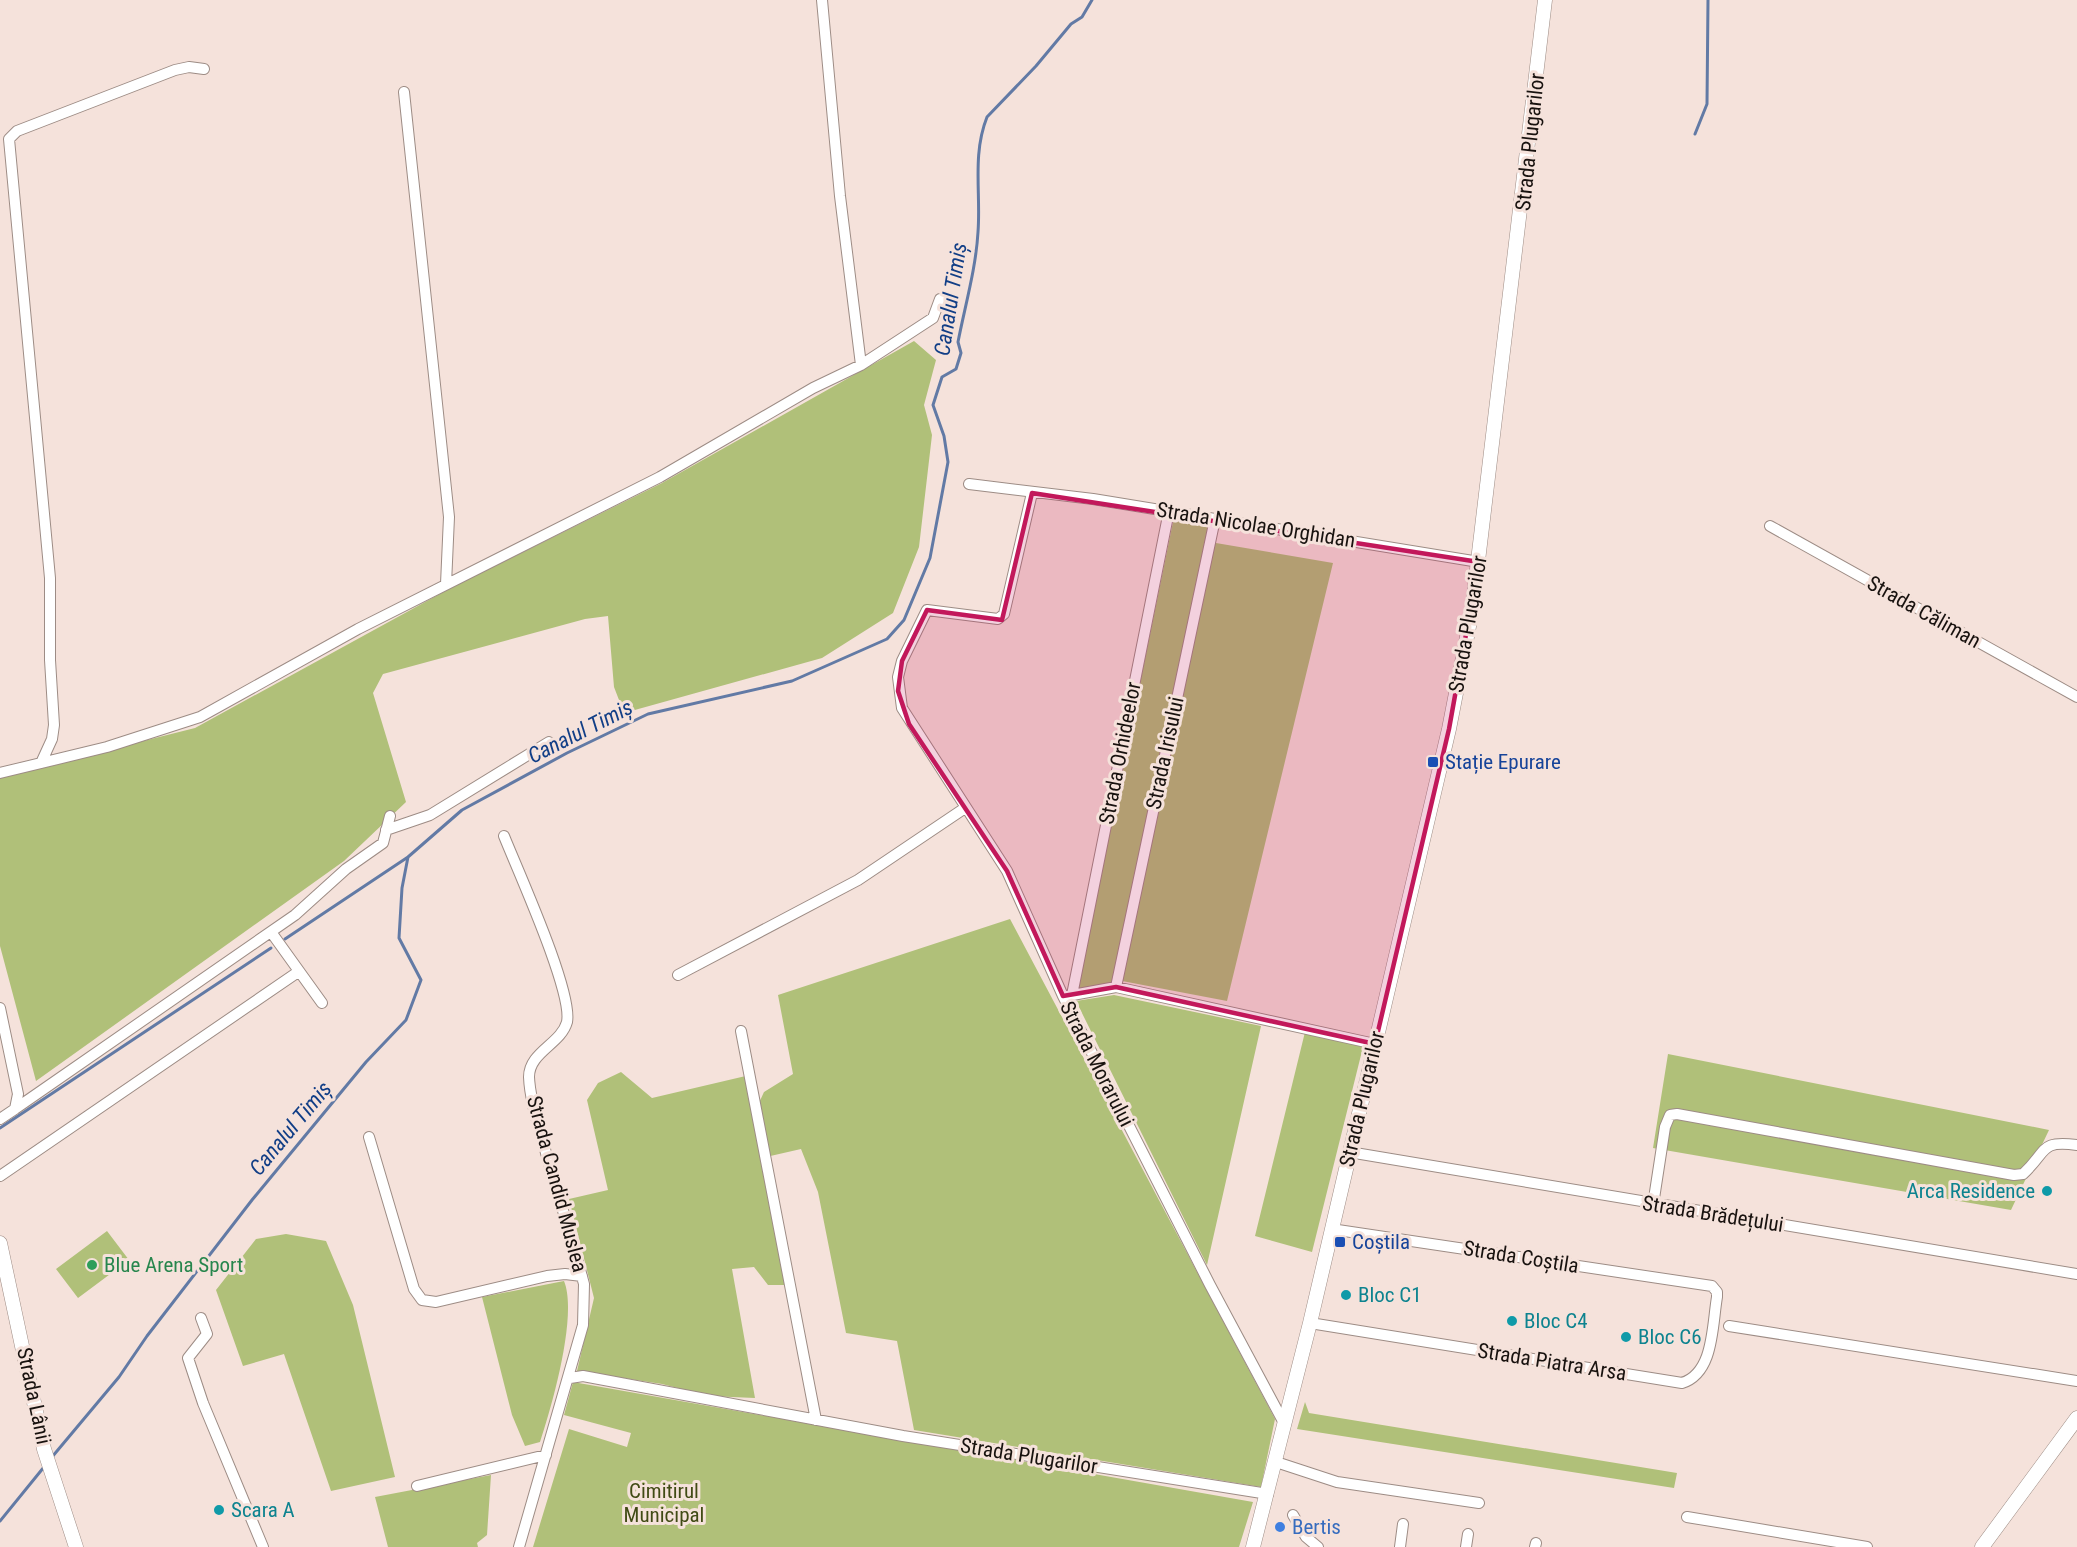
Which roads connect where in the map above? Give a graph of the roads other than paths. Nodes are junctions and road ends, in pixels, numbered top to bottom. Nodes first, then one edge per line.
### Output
1 (822, 0) edge
2 (1545, 0) edge
3 (204, 69) dead end
4 (404, 92) dead end
5 (940, 299) dead end
6 (861, 365) junction
7 (969, 484) dead end
8 (1032, 493) junction
9 (1169, 511) junction
10 (1215, 519) junction
11 (1770, 526) dead end
12 (1479, 562) junction
13 (446, 585) junction
14 (2077, 697) edge
15 (549, 742) dead end
16 (41, 763) junction
17 (0, 773) edge
18 (965, 808) junction
19 (390, 816) dead end
20 (386, 830) junction
21 (504, 836) dead end
22 (271, 932) junction
23 (298, 972) junction
24 (678, 975) dead end
25 (1116, 987) junction
26 (1067, 996) junction
27 (322, 1004) dead end
28 (0, 1008) edge
29 (741, 1031) dead end
30 (1375, 1044) junction
31 (15, 1109) junction
32 (0, 1119) edge
33 (369, 1137) dead end
34 (2077, 1145) edge
35 (1349, 1152) junction
36 (0, 1176) edge
37 (1653, 1205) junction
38 (1331, 1229) junction
39 (0, 1243) edge
40 (2077, 1274) edge
41 (582, 1276) junction
42 (1712, 1286) joint
43 (201, 1318) dead end
44 (1310, 1323) junction
45 (1729, 1326) dead end
46 (570, 1378) junction
47 (2077, 1381) edge
48 (2077, 1418) edge
49 (816, 1420) junction
50 (1285, 1425) junction
51 (546, 1455) junction
52 (1276, 1462) junction
53 (417, 1486) dead end
54 (1268, 1494) junction
55 (1479, 1503) dead end
56 (1293, 1515) dead end
57 (1687, 1517) dead end
58 (1403, 1524) dead end
59 (1468, 1534) dead end
60 (76, 1547) edge
61 (263, 1547) edge
62 (519, 1547) edge
63 (1253, 1547) edge
64 (1318, 1547) edge
65 (1400, 1547) edge
66 (1466, 1547) edge
67 (1867, 1547) edge
68 (1982, 1547) edge

1 - 6 street
2 - 12 street, Strada Plugarilor
3 - 16 street
4 - 13 street
5 - 6 street
6 - 13 street
7 - 8 street, Strada Nicolae Orghidan
8 - 9 street, Strada Nicolae Orghidan
8 - 18 street, Strada Morarului
9 - 10 street, Strada Nicolae Orghidan
9 - 26 street, Strada Orhideelor
10 - 12 street, Strada Nicolae Orghidan
10 - 25 street, Strada Irisului
11 - 14 street, Strada Căliman
12 - 30 street, Strada Plugarilor
13 - 16 street
15 - 20 street
16 - 17 street
18 - 24 street
18 - 26 street, Strada Morarului
19 - 20 street
20 - 22 street
21 - 41 street, Strada Candid Muslea
22 - 23 street
22 - 31 street
23 - 27 street
23 - 36 street
25 - 26 street
25 - 30 street
26 - 50 street, Strada Morarului
28 - 31 street
29 - 49 street
30 - 35 street, Strada Plugarilor
31 - 32 street
33 - 41 street
34 - 37 street
35 - 37 street, Strada Brădețului
35 - 38 street, Strada Plugarilor
37 - 40 street, Strada Brădețului
38 - 42 street, Strada Coștila
38 - 44 street, Strada Plugarilor
39 - 60 street, Strada Lânii
41 - 46 street, Strada Candid Muslea
42 - 44 street, Strada Piatra Arsa
43 - 61 street
44 - 50 street, Strada Plugarilor
45 - 47 street
46 - 49 street, Strada Plugarilor
46 - 51 street, Strada Candid Muslea
48 - 68 street
49 - 54 street, Strada Plugarilor
50 - 52 street, Strada Plugarilor
51 - 53 street
51 - 62 street, Strada Candid Muslea
52 - 54 street, Strada Plugarilor
52 - 55 street
54 - 63 street
56 - 64 street
57 - 67 street
58 - 65 street
59 - 66 street

